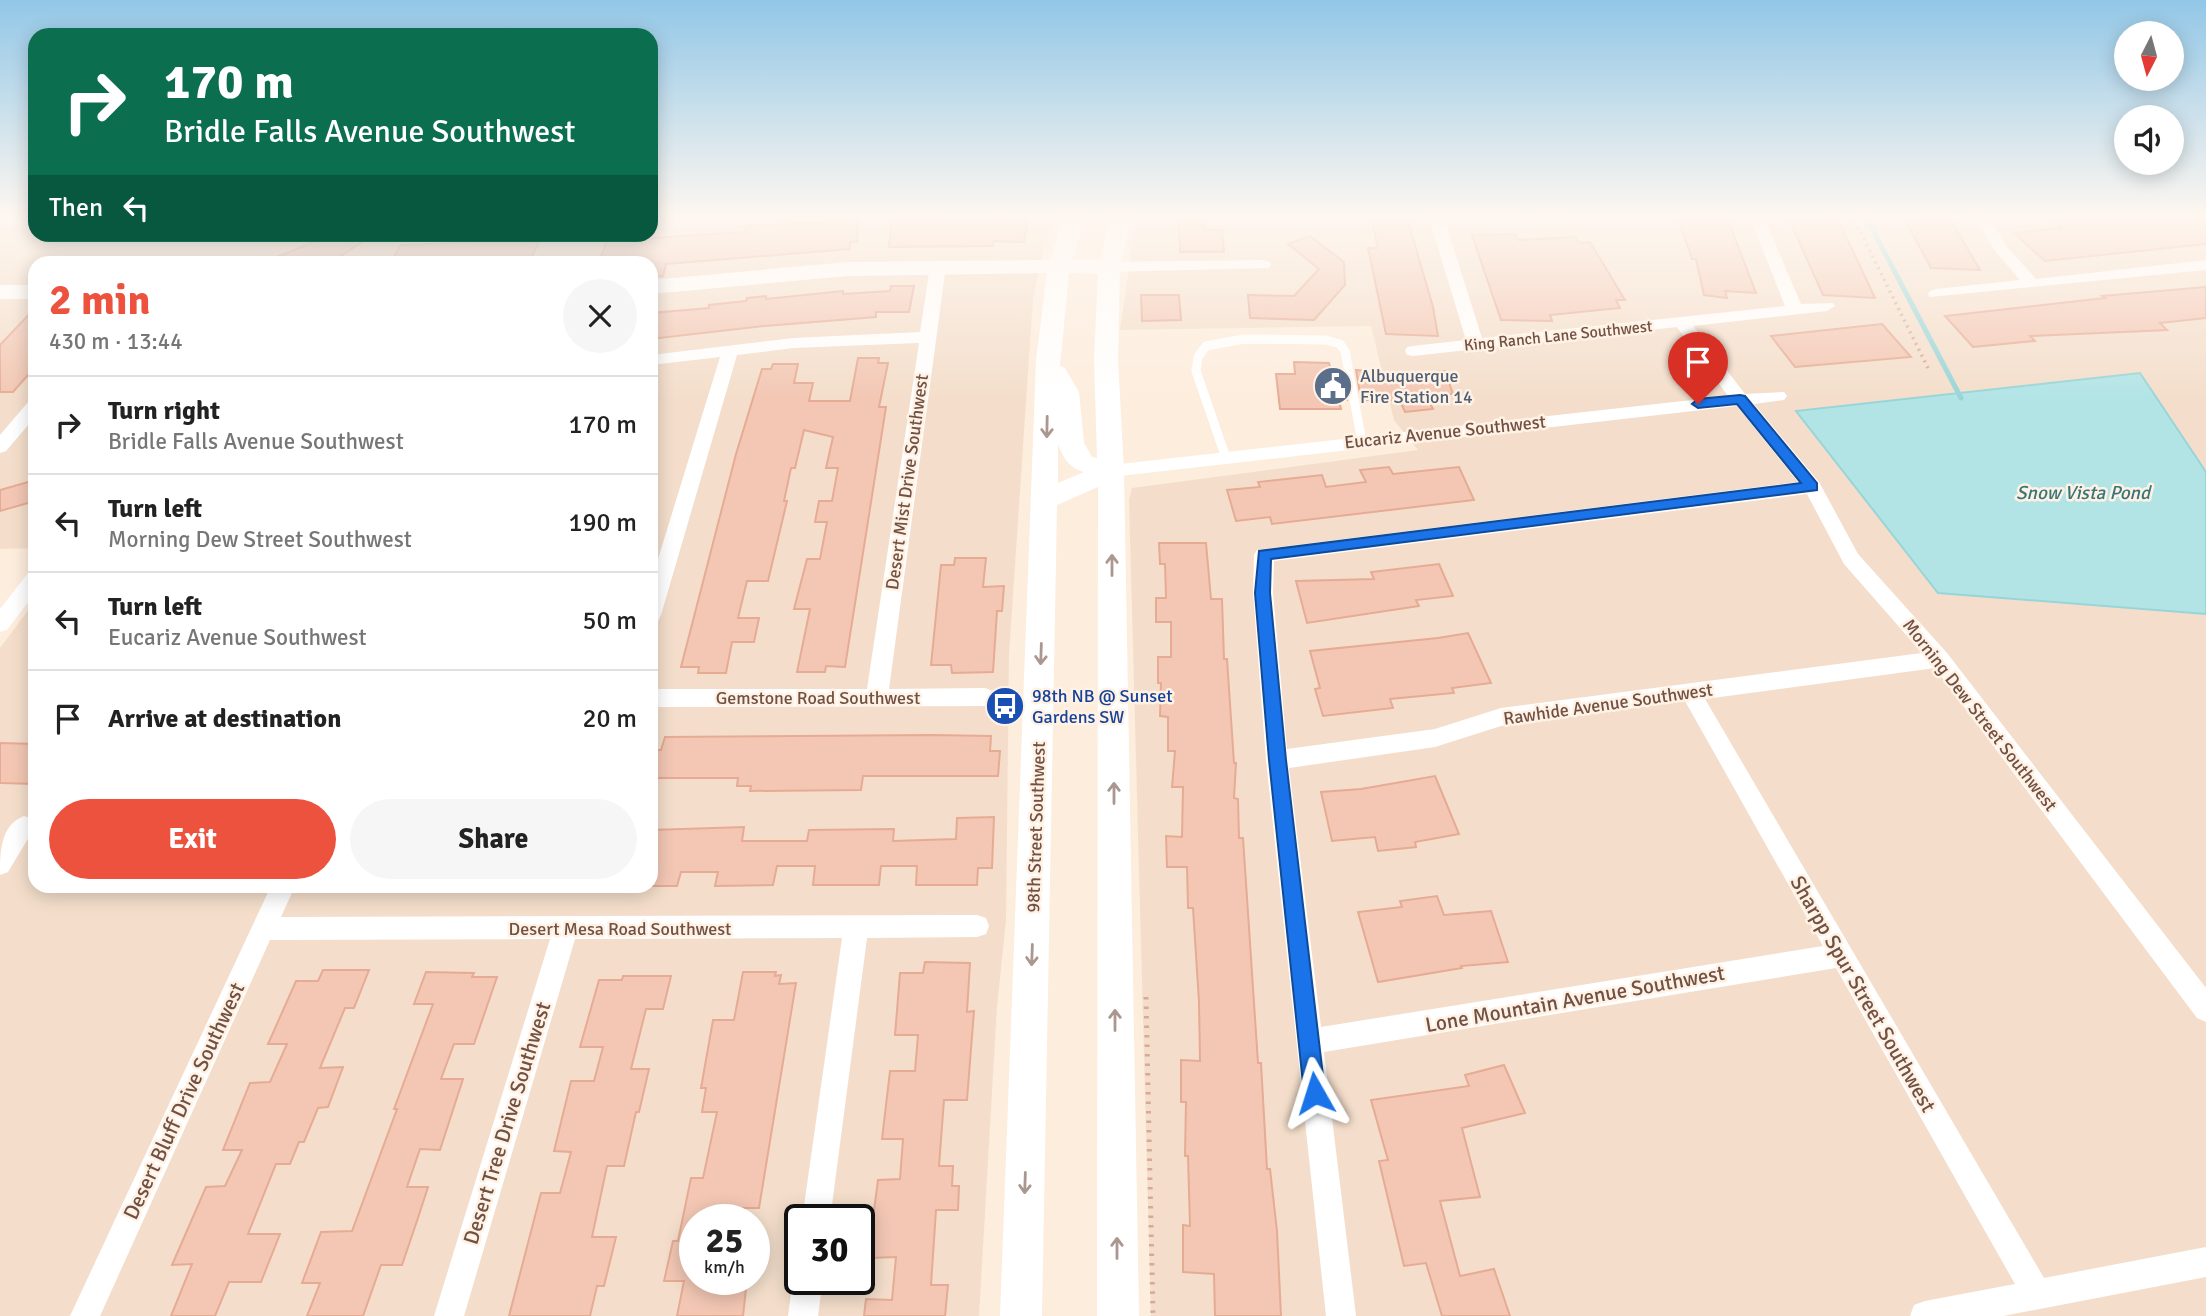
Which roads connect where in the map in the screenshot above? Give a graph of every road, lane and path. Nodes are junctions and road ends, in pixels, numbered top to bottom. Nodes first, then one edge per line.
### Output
1 (753, 276) edge
2 (936, 276) edge
3 (1058, 276) edge
4 (1109, 276) edge
5 (1455, 276) edge
6 (1781, 276) edge
7 (1883, 276) edge
8 (2025, 276) edge
9 (2095, 276) edge
10 (2031, 283) junction
11 (658, 286) edge
12 (0, 292) edge
13 (28, 292) edge
14 (1936, 294) dead end
15 (1827, 306) dead end
16 (1795, 309) junction
17 (1681, 321) junction
18 (928, 337) junction
19 (1476, 344) junction
20 (730, 351) junction
21 (1413, 351) dead end
22 (658, 359) edge
23 (1048, 360) junction
24 (1928, 368) dead end
25 (1778, 396) dead end
26 (1740, 399) junction
27 (28, 413) edge
28 (1362, 442) junction
29 (0, 447) edge
30 (1226, 458) junction
31 (1111, 471) junction
32 (1812, 487) junction
33 (1046, 499) junction
34 (28, 587) edge
35 (658, 592) edge
36 (0, 624) edge
37 (1940, 659) junction
38 (1691, 693) junction
39 (877, 697) junction
40 (985, 697) dead end
41 (658, 698) edge
42 (1277, 760) junction
43 (0, 826) edge
44 (28, 826) edge
45 (28, 827) edge
46 (0, 864) edge
47 (280, 893) edge
48 (977, 926) dead end
49 (856, 928) junction
50 (263, 929) junction
51 (565, 929) junction
52 (1840, 955) junction
53 (2206, 1009) edge
54 (1309, 1041) junction
55 (818, 1204) edge
56 (2206, 1262) edge
57 (2037, 1294) junction
58 (806, 1295) edge
59 (85, 1316) edge
60 (449, 1316) edge
61 (803, 1316) edge
62 (1021, 1316) edge
63 (1118, 1316) edge
64 (1341, 1316) edge
65 (1925, 1316) edge

1 - 11 main road
2 - 18 street, Desert Mist Drive Southwest
3 - 23 main road, 98th Street Southwest
4 - 31 main road
5 - 19 street
6 - 16 street
7 - 24 path
8 - 10 street
9 - 10 street
10 - 14 street
12 - 13 main road
15 - 16 street, King Ranch Lane Southwest
16 - 17 street, King Ranch Lane Southwest
17 - 19 street, King Ranch Lane Southwest
17 - 26 street, Morning Dew Street Southwest
18 - 20 street
18 - 39 street, Desert Mist Drive Southwest
19 - 21 street, King Ranch Lane Southwest
20 - 22 street
20 - 35 street
23 - 31 main road
23 -> 33 main road, 98th Street Southwest
25 - 26 street, Eucariz Avenue Southwest
26 - 28 street, Eucariz Avenue Southwest
26 - 32 street, Morning Dew Street Southwest
27 - 29 street
28 - 30 street, Eucariz Avenue Southwest
28 - 30 lane
30 - 31 street, Eucariz Avenue Southwest
31 - 33 main road
63 -> 31 main road
32 - 37 street, Morning Dew Street Southwest
32 - 42 street
33 -> 62 main road, 98th Street Southwest
34 - 36 street
37 - 38 street, Rawhide Avenue Southwest
37 - 53 street, Morning Dew Street Southwest
38 - 42 street, Rawhide Avenue Southwest
38 - 52 street, Sharpp Spur Street Southwest
39 - 40 street, Gemstone Road Southwest
39 - 41 street, Gemstone Road Southwest
42 - 54 street
43 - 44 street
45 - 46 street
47 - 50 street, Desert Bluff Drive Southwest
48 - 49 street, Desert Mesa Road Southwest
49 - 51 street, Desert Mesa Road Southwest
49 - 55 street
50 - 51 street, Desert Mesa Road Southwest
50 - 59 street, Desert Bluff Drive Southwest
51 - 60 street, Desert Tree Drive Southwest
52 - 54 street, Lone Mountain Avenue Southwest
52 - 57 street, Sharpp Spur Street Southwest
54 - 64 street
56 - 57 street
57 - 65 street
58 - 61 street

